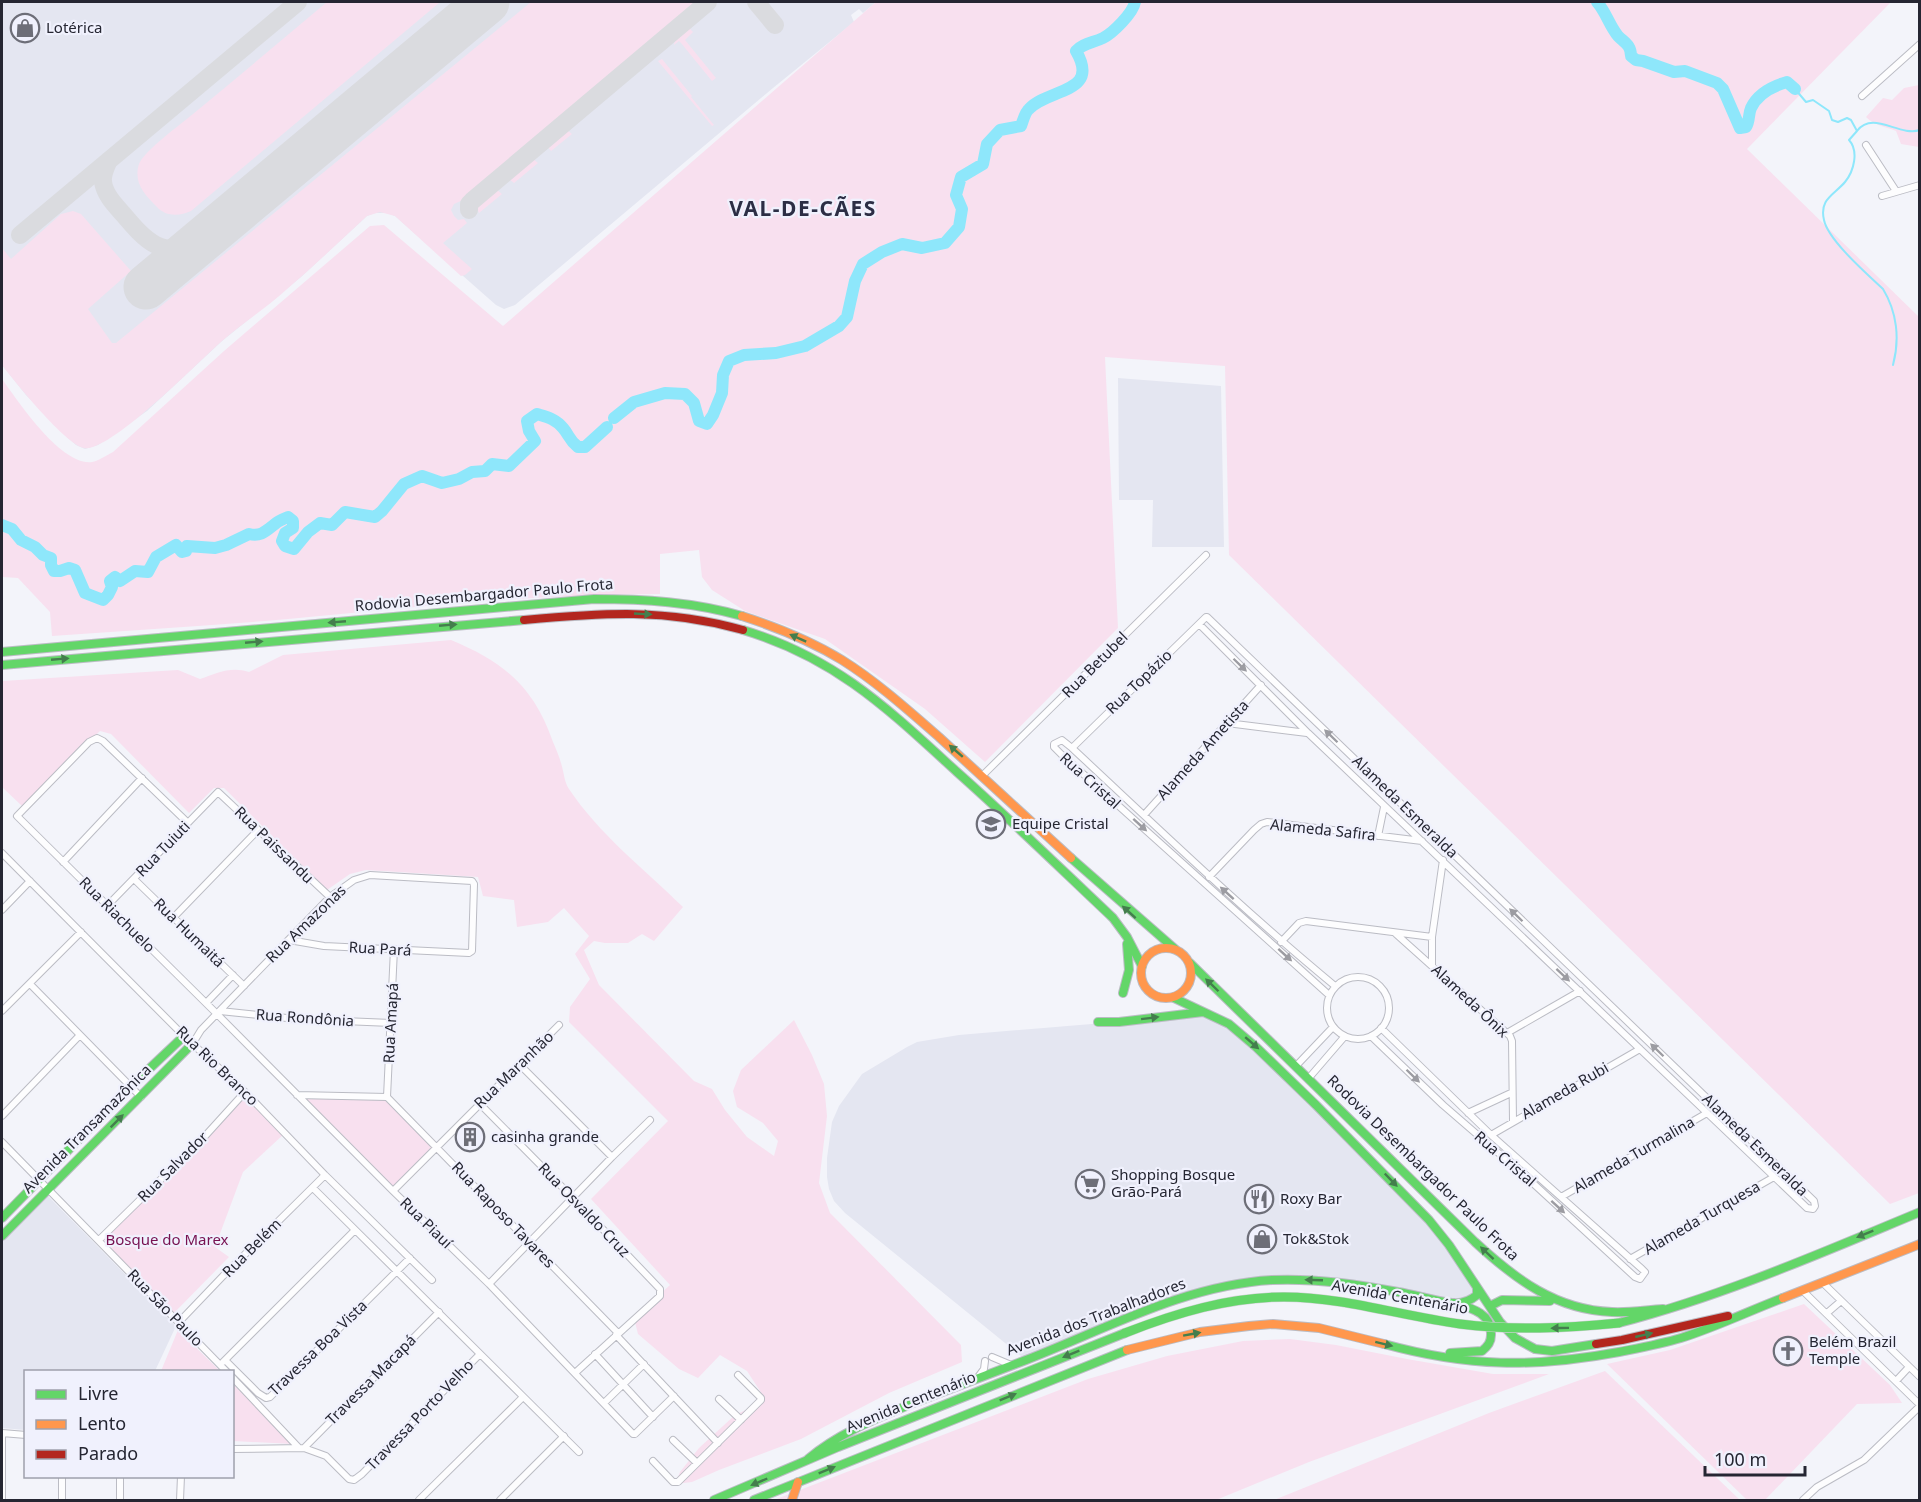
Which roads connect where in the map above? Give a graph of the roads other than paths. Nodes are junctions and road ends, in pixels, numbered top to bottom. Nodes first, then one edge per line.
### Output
1 (1920, 44) edge
2 (1862, 96) dead end
3 (1866, 145) dead end
4 (1920, 185) edge
5 (1896, 191) junction
6 (1882, 196) dead end
7 (1206, 555) dead end
8 (1206, 617) joint
9 (1199, 624) junction
10 (2, 652) edge
11 (2, 665) edge
12 (1261, 685) junction
13 (1279, 686) junction
14 (1271, 695) junction
15 (1227, 723) junction
16 (1308, 733) junction
17 (1072, 748) junction
18 (983, 775) junction
19 (142, 778) junction
20 (1108, 782) junction
21 (1386, 789) junction
22 (1101, 790) junction
23 (219, 792) joint
24 (1376, 798) junction
25 (1384, 807) junction
26 (1144, 816) junction
27 (188, 824) junction
28 (258, 830) junction
29 (1378, 836) junction
30 (1422, 841) junction
31 (2, 853) edge
32 (1443, 860) junction
33 (63, 862) junction
34 (1462, 862) junction
35 (1455, 872) junction
36 (1209, 877) junction
37 (134, 879) junction
38 (30, 881) junction
39 (330, 897) junction
40 (107, 906) junction
41 (1245, 909) junction
42 (2, 910) edge
43 (1240, 915) junction
44 (173, 918) junction
45 (81, 932) junction
46 (1395, 933) junction
47 (1127, 937) junction
48 (1432, 937) junction
49 (289, 940) junction
50 (1281, 942) junction
51 (394, 949) junction
52 (1175, 949) junction
53 (471, 953) joint
54 (1557, 954) junction
55 (1549, 962) junction
56 (1190, 963) junction
57 (1432, 965) junction
58 (1142, 966) junction
59 (233, 975) junction
60 (30, 984) junction
61 (244, 986) junction
62 (1335, 986) junction
63 (1580, 991) junction
64 (1124, 993) dead end
65 (1329, 995) junction
66 (1174, 998) junction
67 (206, 1003) junction
68 (2, 1011) edge
69 (1203, 1011) junction
70 (219, 1012) junction
71 (1620, 1015) junction
72 (1612, 1021) junction
73 (1098, 1022) dead end
74 (391, 1023) junction
75 (559, 1025) dead end
76 (1334, 1027) junction
77 (1381, 1028) junction
78 (201, 1029) junction
79 (1507, 1033) junction
80 (80, 1035) junction
81 (184, 1036) junction
82 (1345, 1036) junction
83 (1371, 1036) junction
84 (193, 1043) junction
85 (1640, 1049) junction
86 (519, 1064) junction
87 (1296, 1066) junction
88 (1685, 1077) junction
89 (1308, 1078) junction
90 (1676, 1083) junction
91 (131, 1086) junction
92 (245, 1092) junction
93 (1511, 1093) junction
94 (297, 1095) junction
95 (141, 1097) junction
96 (387, 1097) junction
97 (1452, 1098) junction
98 (479, 1103) junction
99 (1443, 1105) junction
100 (1322, 1111) junction
101 (1345, 1113) junction
102 (1468, 1113) junction
103 (1707, 1113) junction
104 (2, 1116) edge
105 (650, 1120) dead end
106 (1513, 1121) junction
107 (1491, 1135) junction
108 (1751, 1141) junction
109 (2, 1142) edge
110 (436, 1146) junction
111 (1741, 1147) junction
112 (612, 1157) junction
113 (1531, 1170) junction
114 (325, 1175) junction
115 (1524, 1175) junction
116 (1774, 1178) junction
117 (40, 1180) junction
118 (313, 1188) junction
119 (49, 1189) junction
120 (393, 1191) junction
121 (1561, 1197) junction
122 (573, 1198) junction
123 (1920, 1212) edge
124 (2, 1218) edge
125 (355, 1230) junction
126 (1598, 1230) junction
127 (2, 1236) edge
128 (1591, 1236) junction
129 (99, 1240) junction
130 (529, 1242) junction
131 (1920, 1244) edge
132 (410, 1258) junction
133 (1630, 1259) junction
134 (397, 1271) junction
135 (432, 1280) dead end
136 (1823, 1283) junction
137 (489, 1284) junction
138 (1478, 1288) junction
139 (1803, 1291) junction
140 (1554, 1301) junction
141 (1841, 1301) junction
142 (1454, 1304) junction
143 (1490, 1306) junction
144 (1675, 1309) junction
145 (439, 1312) junction
146 (1745, 1312) junction
147 (1827, 1313) junction
148 (179, 1322) junction
149 (617, 1334) junction
150 (1414, 1352) junction
151 (480, 1354) junction
152 (595, 1354) junction
153 (992, 1357) dead end
154 (985, 1361) dead end
155 (223, 1362) junction
156 (644, 1364) junction
157 (1012, 1365) junction
158 (1909, 1367) junction
159 (227, 1370) edge
160 (232, 1370) edge
161 (234, 1372) edge
162 (575, 1373) junction
163 (738, 1375) dead end
164 (1920, 1377) edge
165 (978, 1378) junction
166 (234, 1379) edge
167 (1896, 1381) junction
168 (623, 1384) junction
169 (674, 1396) junction
170 (523, 1397) junction
171 (719, 1399) dead end
172 (604, 1403) junction
173 (1919, 1404) edge
174 (653, 1417) junction
175 (741, 1420) junction
176 (2, 1433) edge
177 (24, 1435) edge
178 (564, 1437) junction
179 (673, 1440) dead end
180 (718, 1443) junction
181 (302, 1448) junction
182 (234, 1449) edge
183 (579, 1452) dead end
184 (653, 1461) dead end
185 (697, 1463) junction
186 (803, 1463) junction
187 (62, 1478) edge
188 (120, 1478) edge
189 (181, 1478) edge
190 (798, 1482) junction
191 (2, 1500) edge
192 (62, 1500) edge
193 (120, 1500) edge
194 (180, 1500) edge
195 (419, 1500) edge
196 (501, 1500) edge
197 (714, 1500) edge
198 (754, 1500) edge
199 (792, 1500) edge
200 (1803, 1500) edge

1 - 2 street
3 - 5 street
4 - 5 street
5 - 6 street
7 - 18 street, Rua Betubel
8 - 9 street, Rua Topázio
8 - 13 street, Alameda Esmeralda
9 -> 12 street, Alameda Esmeralda
9 - 17 street, Rua Topázio
18 -> 10 street, Rodovia Desembargador Paulo Frota
11 -> 47 street, Rodovia Desembargador Paulo Frota
12 - 14 street, Alameda Esmeralda
12 - 15 street, Alameda Ametista
13 - 14 street
21 -> 13 street, Alameda Esmeralda
14 - 16 street, Alameda Esmeralda
15 - 16 street
15 - 26 street, Alameda Ametista
16 - 24 street, Alameda Esmeralda
17 - 20 street, Rua Cristal
17 - 22 street, Rua Cristal
52 -> 18 street, Rodovia Desembargador Paulo Frota
19 - 27 street
19 - 33 street
19 - 33 street, Rua Riachuelo
20 - 22 street
20 - 26 street, Rua Cristal
21 - 24 street
21 - 34 street, Alameda Esmeralda
22 -> 43 street, Rua Cristal
23 - 27 street, Rua Tuiuti
23 - 28 street, Rua Paissandu
24 - 25 street, Alameda Esmeralda
25 - 29 street
25 - 30 street, Alameda Esmeralda
26 - 36 street, Rua Cristal
27 - 37 street, Rua Tuiuti
28 - 39 street, Rua Paissandu
28 - 44 street
29 - 30 street, Alameda Safira
29 - 36 street, Alameda Safira
30 - 32 street, Alameda Esmeralda
31 - 38 street, Rua Rio Branco
32 - 35 street, Alameda Esmeralda
32 - 48 street
33 - 40 street, Rua Riachuelo
34 - 35 street
54 -> 34 street, Alameda Esmeralda
35 - 55 street, Alameda Esmeralda
41 -> 36 street, Rua Cristal
37 - 40 street, Rua Tuiuti
37 - 44 street, Rua Humaitá
38 - 42 street
38 - 45 street, Rua Rio Branco
39 - 49 street, Rua Amazonas
39 - 53 street, Rua Amazonas
40 - 67 street, Rua Riachuelo
41 - 43 street
41 - 50 street, Rua Cristal
43 -> 65 street, Rua Cristal
44 - 59 street, Rua Humaitá
45 - 60 street
45 - 81 street, Rua Rio Branco
46 - 48 street
46 - 50 street
46 - 57 street, Alameda Ônix
47 - 58 street, Rodovia Desembargador Paulo Frota
47 - 64 street
48 - 57 street
49 - 51 street, Rua Pará
49 - 61 street, Rua Amazonas
50 - 62 street, Rua Cristal
51 - 53 street, Rua Pará
51 - 74 street, Rua Amapá
52 - 56 street
52 - 58 street
54 - 55 street
54 - 71 street, Alameda Esmeralda
55 -> 63 street, Alameda Esmeralda
56 - 66 street
87 -> 56 street, Rodovia Desembargador Paulo Frota
57 - 79 street, Alameda Ônix
58 - 66 street
59 - 61 street, Rua Humaitá
59 - 67 street
60 - 68 street
60 - 80 street
61 - 70 street, Rua Amazonas
62 - 65 street
62 - 77 street
63 - 72 street, Alameda Esmeralda
63 - 79 street
65 - 76 street
66 - 69 street, Rodovia Desembargador Paulo Frota
67 - 70 street, Rua Riachuelo
73 -> 69 street
69 -> 100 street, Rodovia Desembargador Paulo Frota
70 - 74 street, Rua Rondônia
70 - 78 street, Rua Amazonas
70 - 94 street, Rua Piauí
71 - 72 street
88 -> 71 street, Alameda Esmeralda
72 - 85 street, Alameda Esmeralda
74 - 96 street, Rua Amapá
75 - 86 street, Rua Maranhão
76 - 82 street
76 - 87 street
77 - 83 street
77 - 97 street, Rua Cristal
78 - 81 street, Rua Amazonas
78 - 84 street, Rua Amazonas
79 - 93 street, Alameda Ônix
80 - 91 street
80 - 104 street
81 - 84 street, Rua Rio Branco
81 - 91 street, Avenida Transamazônica
82 - 83 street
82 - 89 street
83 -> 99 street, Rua Cristal
84 - 92 street, Rua Rio Branco
84 - 95 street, Avenida Transamazônica
85 - 90 street, Alameda Esmeralda
85 - 106 street, Alameda Rubi
86 - 98 street, Rua Maranhão
86 - 112 street
87 - 89 street, Rodovia Desembargador Paulo Frota
88 - 90 street
88 - 108 street, Alameda Esmeralda
89 - 101 street, Rodovia Desembargador Paulo Frota
90 - 103 street, Alameda Esmeralda
91 - 95 street
91 - 117 street, Avenida Transamazônica
92 - 114 street, Rua Rio Branco
92 - 129 street, Rua Salvador
93 - 102 street
93 - 106 street, Alameda Ônix
94 - 96 street
94 - 120 street, Rua Piauí
119 -> 95 street, Avenida Transamazônica
96 - 110 street, Rua Raposo Tavares
97 - 99 street
97 - 102 street, Rua Cristal
98 - 110 street, Rua Maranhão
98 - 122 street, Rua Osvaldo Cruz
99 - 115 street, Rua Cristal
100 - 101 street
100 -> 138 street, Rodovia Desembargador Paulo Frota
140 -> 101 street, Rodovia Desembargador Paulo Frota
102 - 107 street, Rua Cristal
103 - 111 street, Alameda Esmeralda
103 - 121 street, Alameda Turmalina
105 - 112 street
106 - 107 street, Alameda Rubi
107 - 113 street, Rua Cristal
108 - 111 street
108 - 116 street, Alameda Esmeralda
109 - 117 street, Rua São Paulo
110 - 120 street, Rua Maranhão
110 - 130 street, Rua Raposo Tavares
111 - 116 street, Alameda Esmeralda
112 - 122 street
113 - 115 street
113 - 121 street, Rua Cristal
114 - 118 street, Rua Belém
114 - 132 street, Rua Rio Branco
115 -> 128 street, Rua Cristal
116 - 133 street, Alameda Turquesa
117 - 119 street, Rua São Paulo
117 - 124 street, Avenida Transamazônica
118 - 125 street
118 - 148 street, Rua Belém
119 - 127 street, Avenida Transamazônica
119 - 129 street, Rua São Paulo
120 - 137 street, Rua Piauí
121 - 126 street, Rua Cristal
122 - 130 street
122 - 149 street, Rua Osvaldo Cruz
123 -> 144 street, Avenida Centenário
125 - 134 street
125 - 155 street
126 - 128 street
126 - 133 street, Rua Cristal
128 - 133 street, Rua Cristal
129 - 148 street, Rua São Paulo
130 - 137 street
130 - 149 street, Rua Raposo Tavares
131 - 136 street
132 - 134 street, Travessa Boa Vista
132 - 135 street, Rua Rio Branco
134 - 145 street
134 - 161 street, Travessa Boa Vista
136 - 139 street
136 - 141 street
137 - 162 street, Rua Piauí
138 - 142 street
138 - 143 street, Rodovia Desembargador Paulo Frota
139 - 146 street
139 - 147 street
140 - 143 street
140 - 144 street, Rodovia Desembargador Paulo Frota
141 - 147 street
141 - 158 street
142 - 150 street, Avenida dos Trabalhadores
142 -> 157 street, Avenida dos Trabalhadores
143 -> 146 street, Rodovia Desembargador Paulo Frota
144 -> 186 street, Avenida Centenário, bridge
145 - 151 street
145 - 181 street, Travessa Macapá
146 - 150 street
147 - 167 street
148 - 155 street, Rua São Paulo
149 - 152 street
149 - 156 street, Rua Raposo Tavares
190 -> 150 street
151 - 170 street
151 - 181 street, Travessa Porto Velho
152 - 162 street
152 - 168 street
153 - 157 street
154 - 165 street
155 - 159 street, Rua São Paulo
155 - 160 street, Travessa Boa Vista
156 - 168 street
156 - 169 street, Rua Raposo Tavares
157 - 165 street, Avenida dos Trabalhadores
158 - 164 street
158 - 167 street
162 - 172 street, Rua Piauí
163 - 175 street
165 - 186 street, Avenida dos Trabalhadores
166 - 181 street
167 - 173 street
168 - 172 street
168 - 174 street
169 - 174 street
169 - 180 street, Rua Raposo Tavares
170 - 178 street
170 - 195 street
171 - 175 street
172 - 174 street, Rua Piauí
173 - 200 street
175 - 180 street
176 - 177 street
176 - 191 street
178 - 183 street
178 - 196 street
179 - 185 street
180 - 185 street
181 - 182 street
184 - 185 street
186 -> 197 street, Avenida Centenário
187 - 192 street
188 - 193 street
189 - 194 street
190 - 198 street
190 - 199 street

